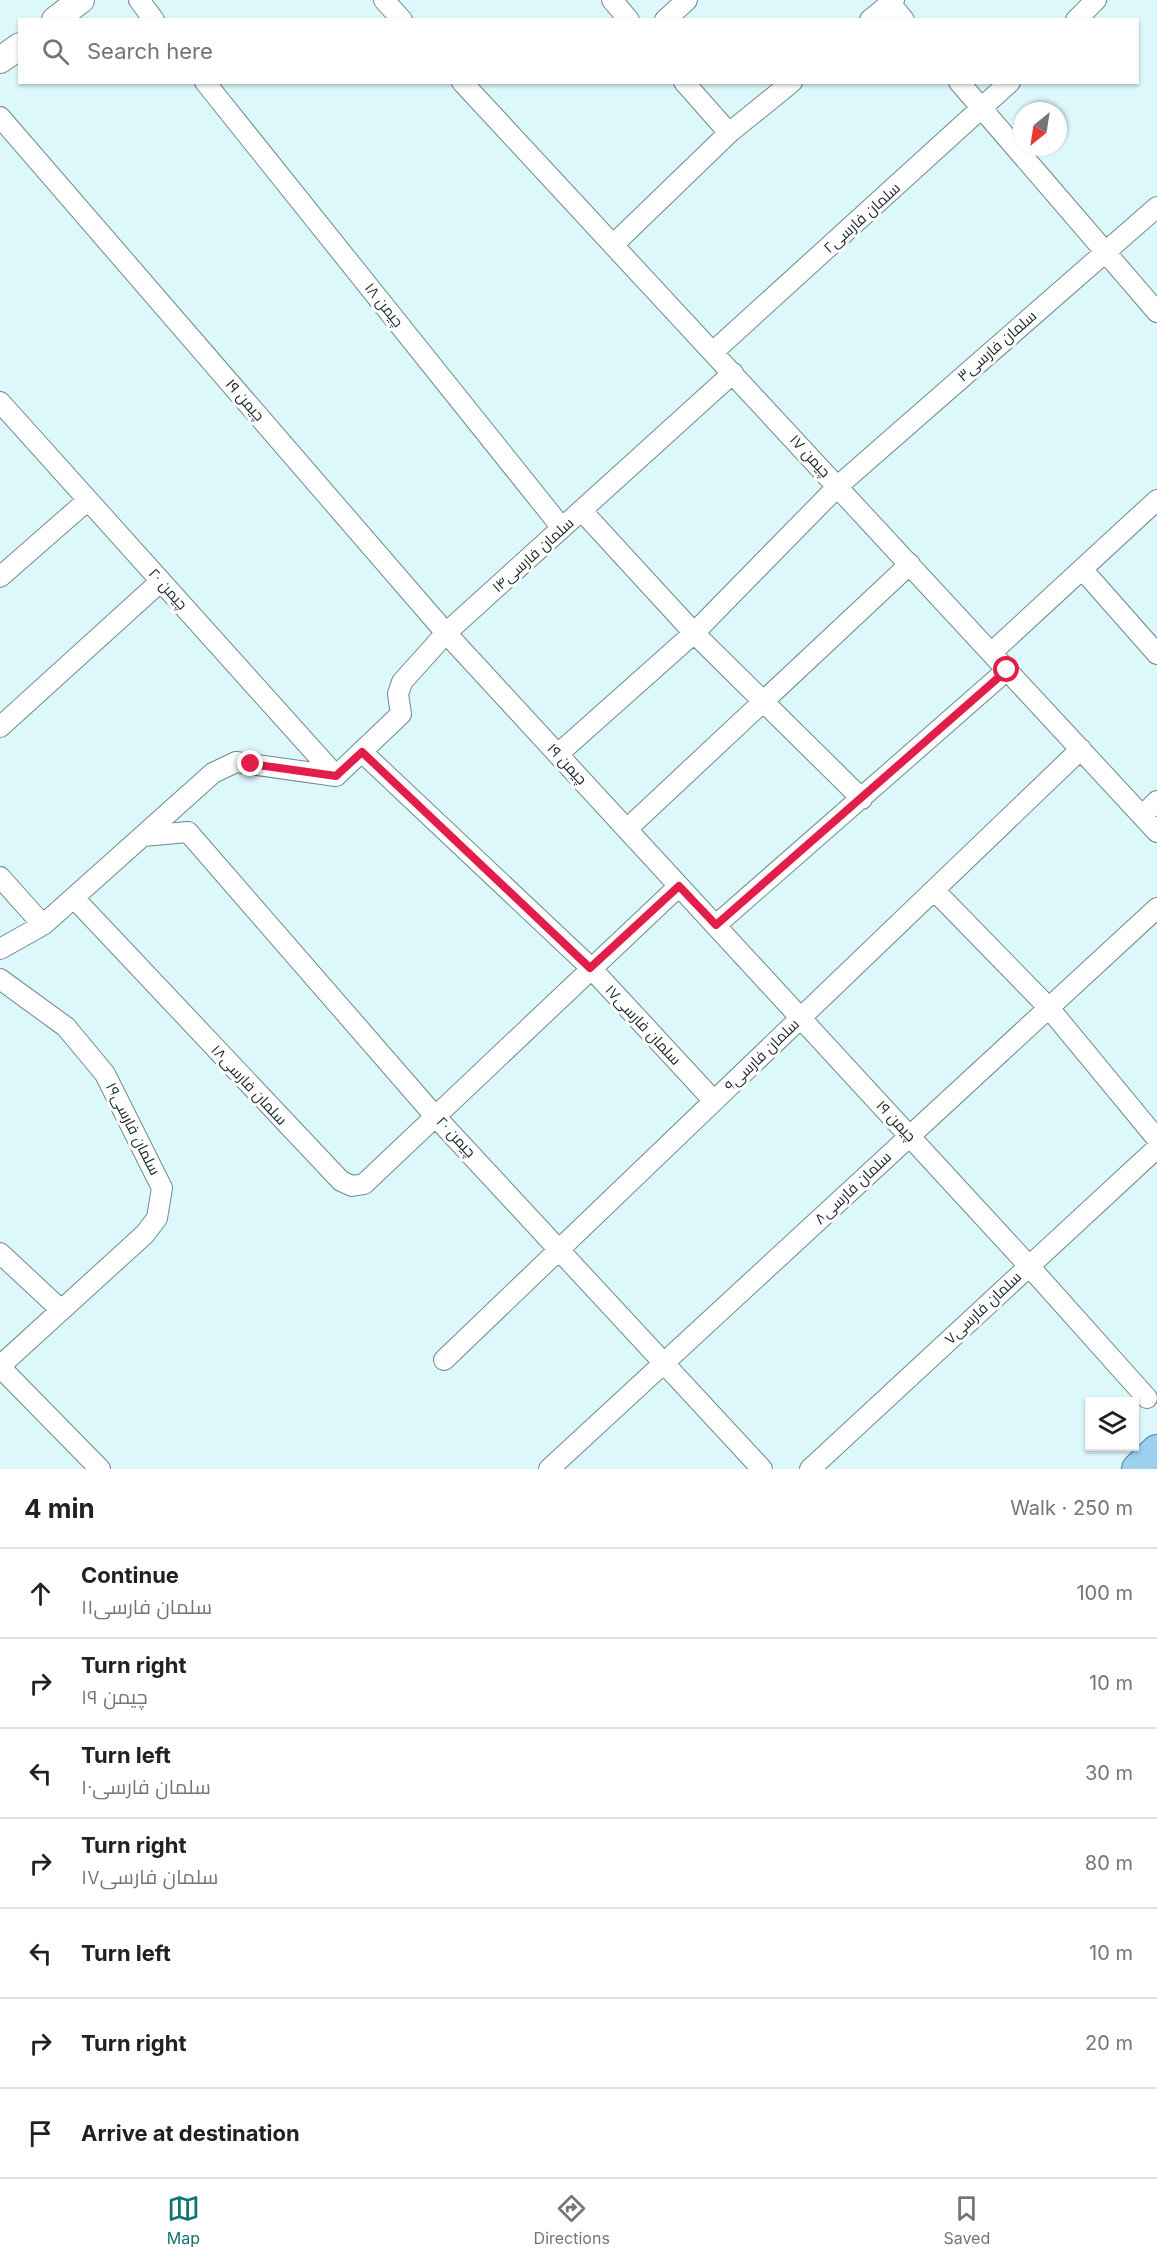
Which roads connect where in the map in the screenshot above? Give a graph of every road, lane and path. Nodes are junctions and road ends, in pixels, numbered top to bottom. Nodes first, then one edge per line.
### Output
1 (81, 0) edge
2 (139, 0) edge
3 (384, 0) edge
4 (612, 0) edge
5 (687, 0) edge
6 (1096, 0) edge
7 (892, 2) edge
8 (58, 18) edge
9 (152, 18) edge
10 (400, 18) edge
11 (627, 18) edge
12 (667, 18) edge
13 (872, 18) edge
14 (903, 18) edge
15 (1078, 18) edge
16 (18, 47) edge
17 (0, 60) edge
18 (207, 84) edge
19 (464, 84) edge
20 (686, 84) edge
21 (790, 84) edge
22 (961, 84) edge
23 (1008, 84) edge
24 (982, 109) junction
25 (0, 117) edge
26 (729, 133) junction
27 (1157, 207) edge
28 (614, 244) junction
29 (1105, 252) junction
30 (1157, 312) edge
31 (713, 352) junction
32 (734, 373) junction
33 (3, 412) edge
34 (838, 486) junction
35 (88, 500) junction
36 (1157, 501) edge
37 (582, 511) junction
38 (562, 528) junction
39 (910, 564) junction
40 (1082, 569) junction
41 (0, 577) edge
42 (161, 581) junction
43 (446, 633) junction
44 (694, 633) junction
45 (991, 653) junction
46 (1157, 654) edge
47 (1007, 670) junction
48 (763, 701) junction
49 (0, 728) edge
50 (1081, 749) junction
51 (362, 752) junction
52 (558, 754) junction
53 (336, 776) junction
54 (862, 799) junction
55 (1157, 801) edge
56 (1142, 816) junction
57 (627, 829) junction
58 (1157, 832) edge
59 (143, 836) junction
60 (0, 877) edge
61 (679, 886) junction
62 (934, 890) junction
63 (74, 898) junction
64 (1157, 908) edge
65 (43, 925) junction
66 (716, 925) junction
67 (0, 949) edge
68 (590, 968) junction
69 (0, 979) edge
70 (1048, 1008) junction
71 (801, 1017) junction
72 (714, 1101) junction
73 (434, 1114) junction
74 (910, 1136) junction
75 (1157, 1139) edge
76 (1157, 1148) edge
77 (561, 1248) junction
78 (0, 1253) edge
79 (1029, 1266) junction
80 (61, 1310) junction
81 (444, 1360) dead end
82 (664, 1362) junction
83 (0, 1367) edge
84 (1147, 1398) dead end
85 (1157, 1451) edge
86 (100, 1469) edge
87 (549, 1469) edge
88 (762, 1469) edge
89 (810, 1469) edge
90 (1138, 1469) edge

1 - 8 street
2 - 9 street
3 - 10 street
4 - 11 street
5 - 12 street
6 - 15 street
7 - 13 street
7 - 14 street
16 - 17 street
18 - 38 street, چیمن ۱۸
19 - 28 street, چیمن ۱۷
20 - 26 street
21 - 26 street
22 - 24 street
23 - 24 street, سلمان فارسی۲
24 - 29 street
24 - 31 street, سلمان فارسی۲
25 - 43 street, چیمن ۱۹
26 - 28 street
27 - 29 street, سلمان فارسی۳
28 - 31 street, چیمن ۱۷
29 - 30 street
29 - 34 street, سلمان فارسی۳
31 - 32 street, چیمن ۱۷
32 - 34 street, چیمن ۱۷
32 - 37 street, سلمان فارسی۱۴
33 - 35 street, چیمن ۲۰
34 - 39 street, چیمن ۱۷
34 - 44 street, سلمان فارسی۳
35 - 41 street
35 - 42 street, چیمن ۲۰
36 - 40 street
37 - 38 street, سلمان فارسی۱۴
37 - 44 street
38 - 43 street, سلمان فارسی۱۴
39 - 45 street, چیمن ۱۷
39 - 48 street
40 - 45 street
40 - 46 street
42 - 49 street
42 - 53 street, چیمن ۲۰
43 - 51 street, سلمان فارسی۱۴
43 - 52 street, چیمن ۱۹
44 - 48 street
44 - 52 street, سلمان فارسی۳
45 - 47 street, چیمن ۱۷
47 - 50 street, چیمن ۱۷
47 - 54 street
48 - 54 street
48 - 57 street
50 - 56 street, چیمن ۱۷
50 - 62 street, سلمان فارسی۹
51 - 53 street, سلمان فارسی۱۴
51 - 68 street, سلمان فارسی۱۷
52 - 57 street, چیمن ۱۹
53 - 59 street
54 - 66 street
55 - 56 street
56 - 58 street, چیمن ۱۷
57 - 61 street, چیمن ۱۹
59 - 63 street
59 - 73 street, چیمن ۲۰
60 - 65 street
61 - 66 street, چیمن ۱۹
61 - 68 street
62 - 70 street
62 - 71 street, سلمان فارسی۹
63 - 65 street
63 - 73 street, سلمان فارسی۱۸
64 - 70 street, سلمان فارسی۸
65 - 67 street
66 - 71 street, چیمن ۱۹
68 - 72 street, سلمان فارسی۱۷
68 - 73 street
69 - 80 street, سلمان فارسی۱۹
70 - 74 street, سلمان فارسی۸
70 - 75 street
71 - 72 street, سلمان فارسی۹
71 - 74 street, چیمن ۱۹
72 - 77 street, سلمان فارسی۹
73 - 77 street, چیمن ۲۰
74 - 79 street, چیمن ۱۹
74 - 82 street, سلمان فارسی۸
76 - 79 street, سلمان فارسی۷
77 - 81 street, سلمان فارسی۹
77 - 82 street, چیمن ۲۰
78 - 80 street
79 - 84 street, چیمن ۱۹
79 - 89 street, سلمان فارسی۷
80 - 83 street, سلمان فارسی۱۹
82 - 87 street, سلمان فارسی۸
82 - 88 street, چیمن ۲۰
83 - 86 street
85 - 90 main road

